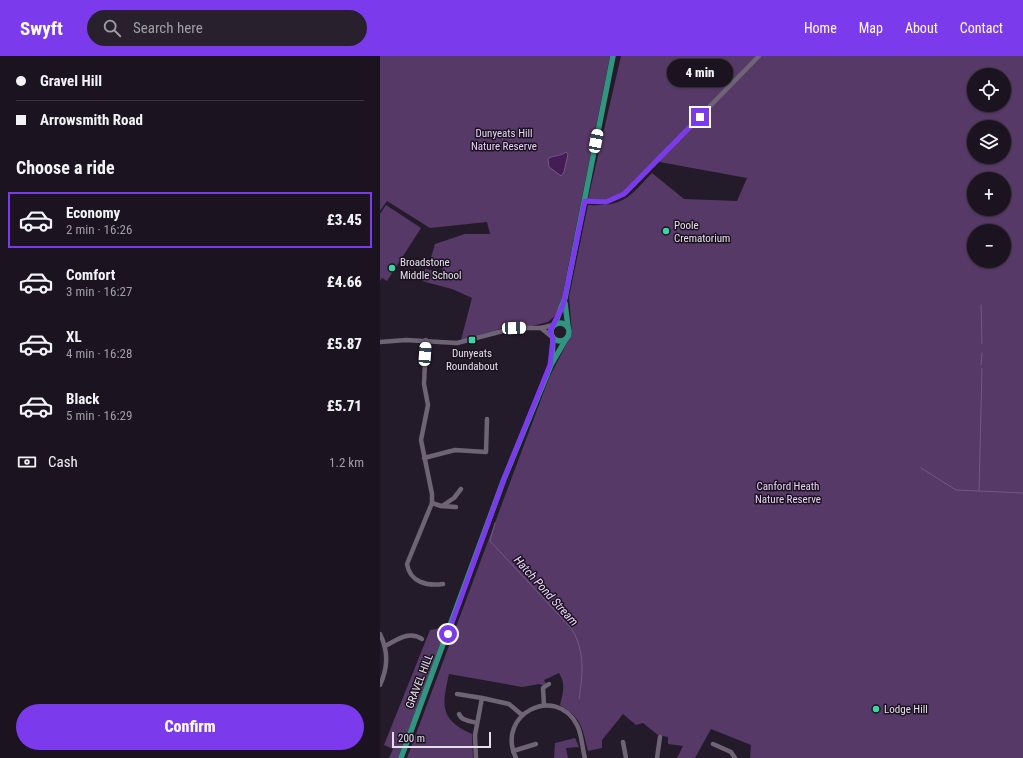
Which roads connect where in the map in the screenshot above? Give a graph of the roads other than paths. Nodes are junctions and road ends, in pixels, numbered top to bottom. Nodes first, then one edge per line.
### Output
1 (613, 56) edge
2 (759, 56) edge
3 (585, 201) junction
4 (565, 298) junction
5 (554, 325) junction
6 (568, 327) junction
7 (542, 328) junction
8 (552, 338) junction
9 (566, 339) junction
10 (426, 340) junction
11 (380, 342) edge
12 (550, 365) junction
13 (487, 419) dead end
14 (424, 458) junction
15 (461, 489) dead end
16 (432, 503) junction
17 (442, 506) junction
18 (456, 507) dead end
19 (443, 584) dead end
20 (380, 634) edge
21 (422, 639) dead end
22 (385, 646) junction
23 (549, 684) dead end
24 (380, 685) edge
25 (457, 694) dead end
26 (482, 698) junction
27 (544, 705) junction
28 (459, 714) dead end
29 (522, 715) junction
30 (477, 723) junction
31 (662, 740) dead end
32 (623, 742) dead end
33 (536, 744) dead end
34 (713, 744) dead end
35 (513, 751) junction
36 (401, 758) edge
37 (476, 758) edge
38 (516, 758) edge
39 (585, 758) edge
40 (626, 758) edge
41 (657, 758) edge
42 (735, 758) edge

1 - 3 main road
2 - 3 street
3 - 4 main road
4 - 5 main road
4 - 6 main road
5 - 6 main road
5 - 7 street
5 - 8 main road
6 - 9 main road
7 - 8 street
7 - 10 street
8 - 9 main road
8 - 12 main road, GRAVEL HILL
9 - 12 main road, GRAVEL HILL
10 - 11 street
10 - 14 street
12 - 36 main road, GRAVEL HILL
13 - 14 street
14 - 16 street
15 - 17 street
16 - 17 street
16 - 19 street
17 - 18 street
20 - 22 street
21 - 22 street
22 - 24 street
23 - 27 street
25 - 26 street
26 - 29 street
26 - 30 street
27 - 29 street
27 - 39 street
28 - 30 street
29 - 35 street
30 - 37 street
31 - 41 street
32 - 40 street
33 - 35 street
34 - 42 street
35 - 38 street

